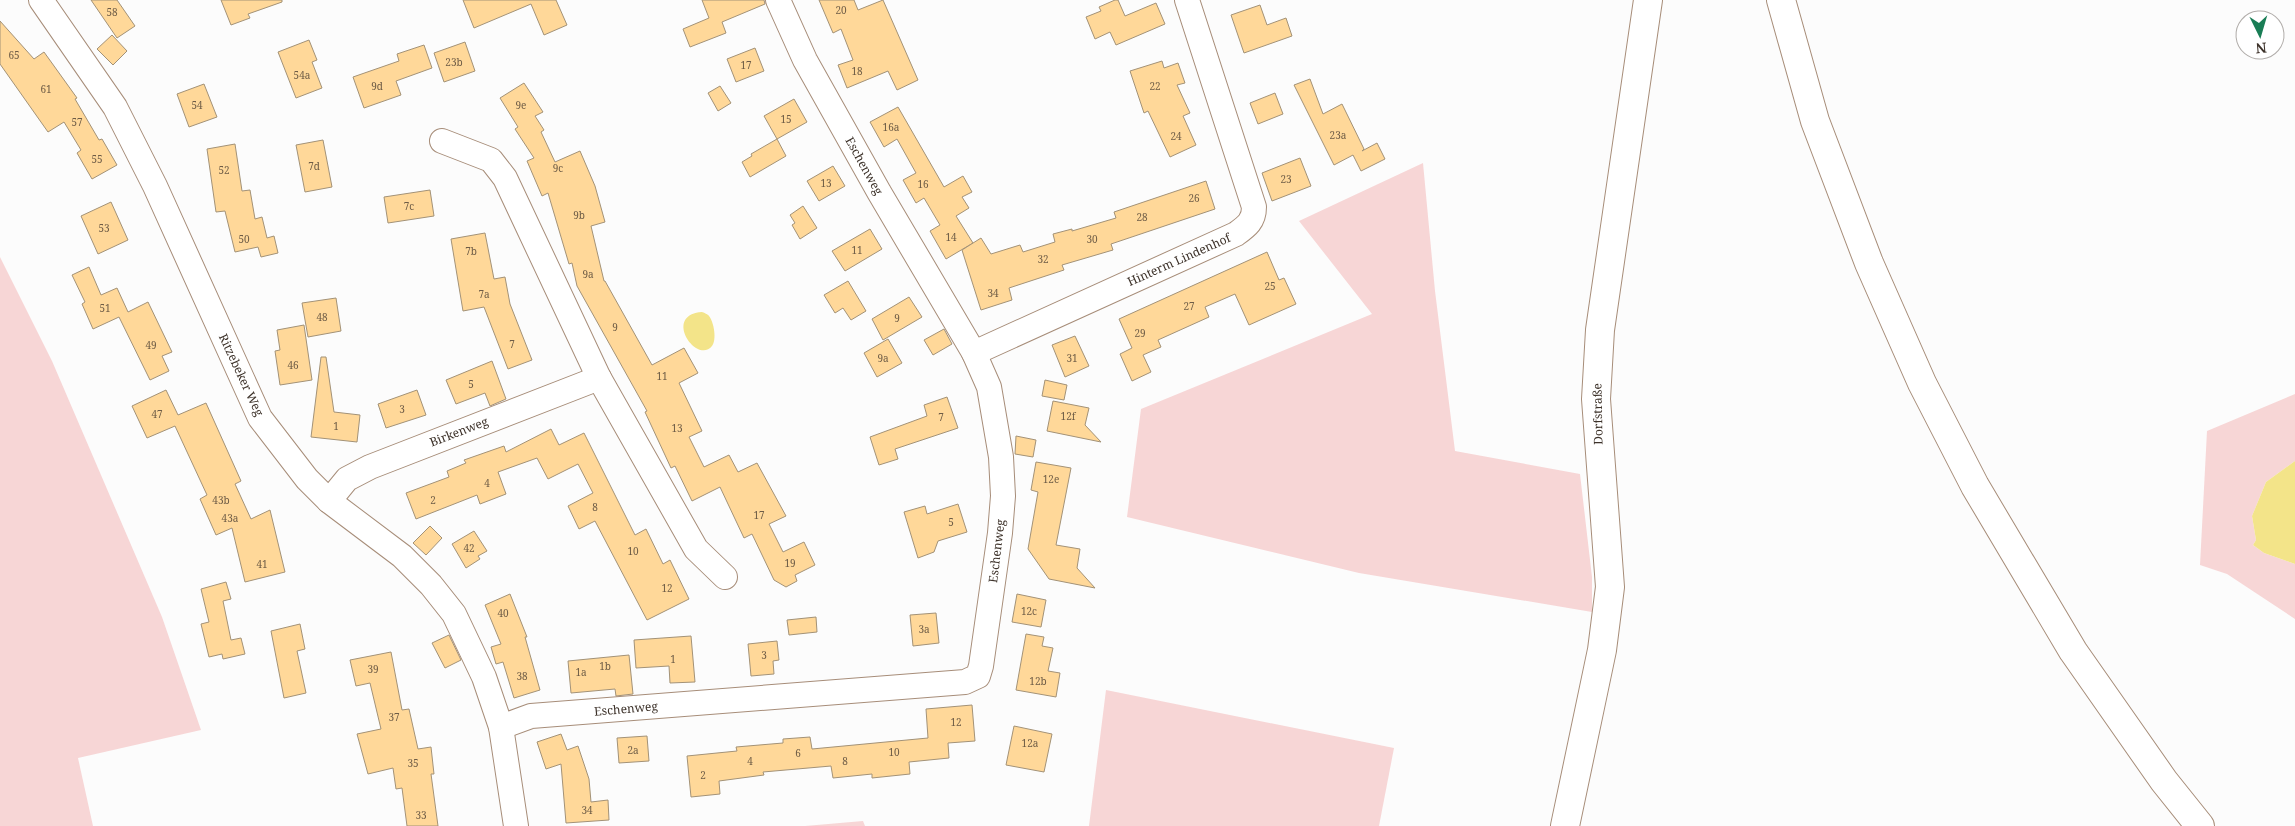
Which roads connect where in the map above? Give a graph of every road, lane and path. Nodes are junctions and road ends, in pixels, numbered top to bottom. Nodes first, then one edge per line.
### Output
1 (40, 0) edge
2 (778, 0) edge
3 (1187, 0) edge
4 (1648, 0) edge
5 (1781, 0) edge
6 (442, 140) dead end
7 (974, 353) junction
8 (599, 378) junction
9 (329, 501) junction
10 (725, 577) dead end
11 (501, 727) junction
12 (516, 826) edge
13 (1564, 826) edge
14 (2200, 826) edge

1 - 9 street, Ritzebeker Weg
2 - 7 street, Eschenweg
3 - 7 street, Hinterm Lindenhof
4 - 13 main road, Dorfstraße
5 - 14 main road
6 - 8 street
7 - 11 street, Eschenweg
8 - 9 street, Birkenweg
8 - 10 street
9 - 11 street, Ritzebeker Weg
11 - 12 street, Ritzebeker Weg

